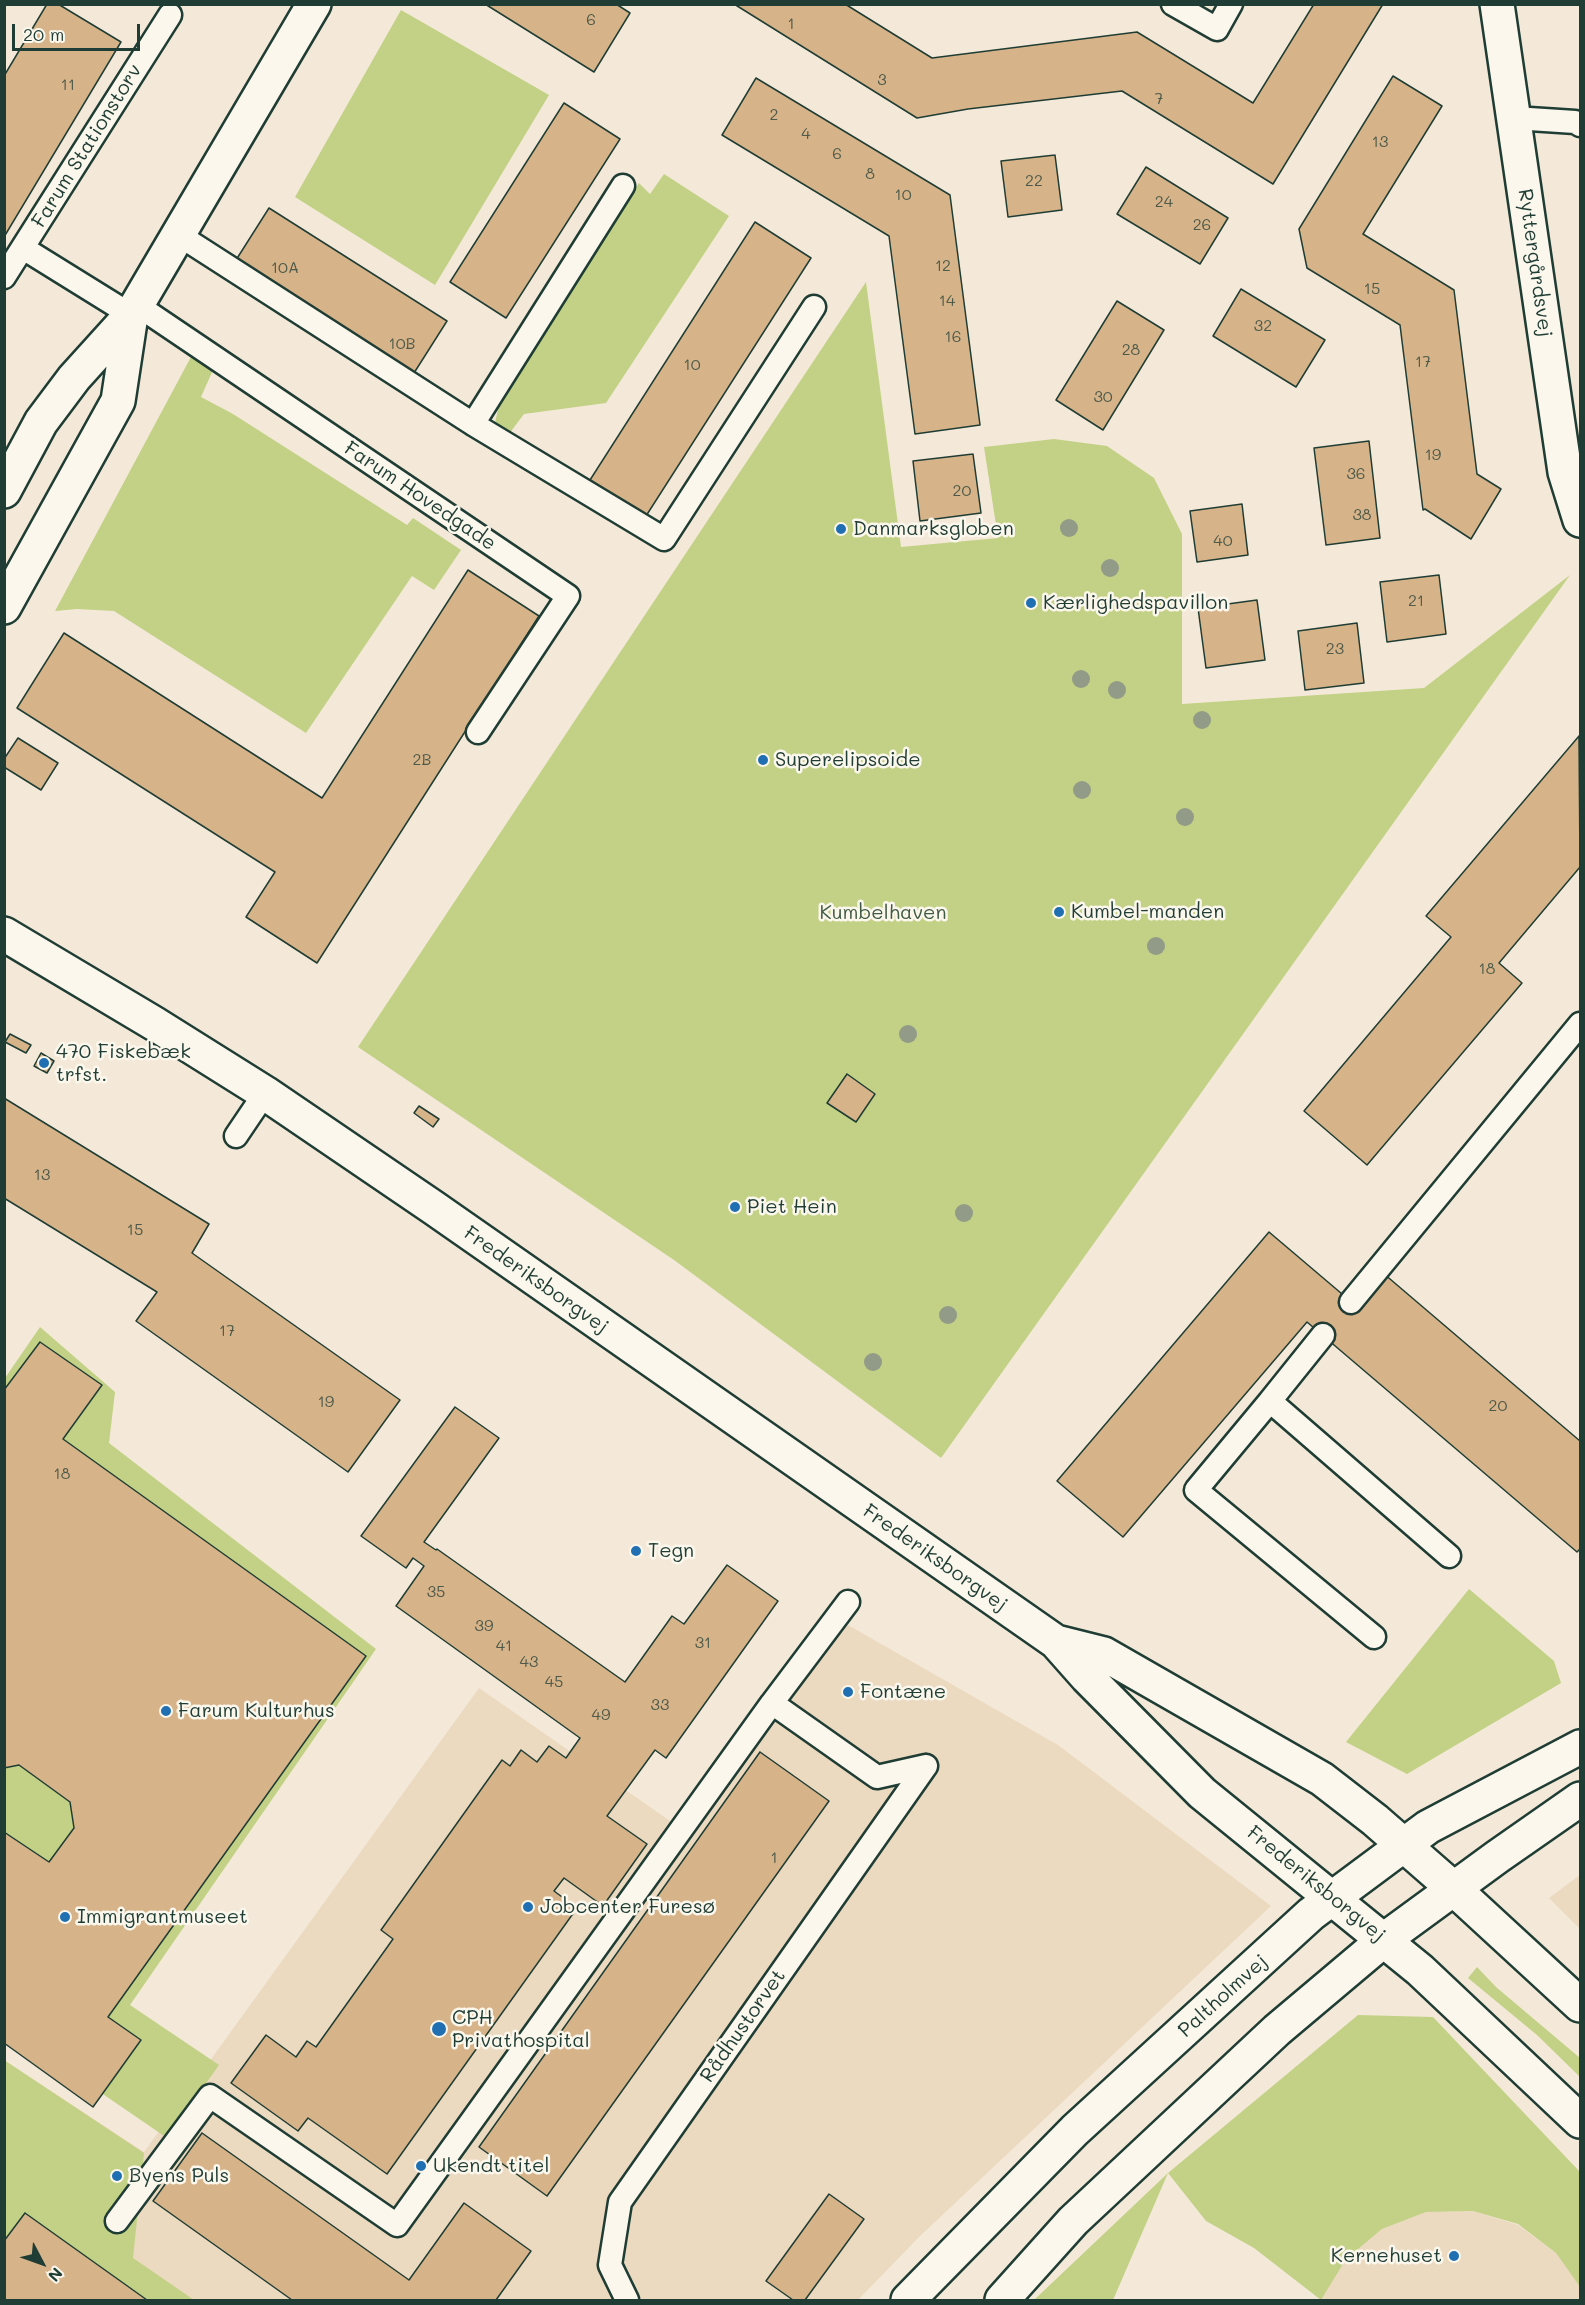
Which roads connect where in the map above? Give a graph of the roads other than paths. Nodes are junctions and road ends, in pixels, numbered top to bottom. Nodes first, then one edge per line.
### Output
1 (314, 4) edge
2 (1173, 4) edge
3 (1231, 4) edge
4 (1497, 4) edge
5 (170, 15) dead end
6 (1514, 118) junction
7 (1581, 125) edge
8 (623, 186) dead end
9 (179, 235) junction
10 (23, 248) junction
11 (4, 277) edge
12 (814, 307) dead end
13 (134, 310) junction
14 (473, 424) junction
15 (4, 491) edge
16 (1581, 520) edge
17 (4, 607) edge
18 (478, 732) dead end
19 (4, 934) edge
20 (1581, 1024) edge
21 (265, 1093) junction
22 (236, 1136) dead end
23 (1352, 1302) dead end
24 (1323, 1335) dead end
25 (1270, 1401) junction
26 (1449, 1556) dead end
27 (848, 1602) dead end
28 (1374, 1637) dead end
29 (1056, 1642) junction
30 (772, 1703) junction
31 (1581, 1746) edge
32 (1581, 1799) edge
33 (1403, 1844) junction
34 (1454, 1889) junction
35 (1332, 1898) junction
36 (1385, 1940) junction
37 (1581, 2005) edge
38 (1581, 2121) edge
39 (117, 2221) dead end
40 (627, 2301) edge
41 (908, 2301) edge
42 (1002, 2301) edge

1 - 9 street
2 - 3 lane
4 - 6 street, Ryttergårdsvej
5 - 10 lane, Farum Stationstorv
6 - 7 lane
6 - 16 street, Ryttergårdsvej
8 - 14 lane
9 - 13 street
9 - 14 lane
10 - 11 lane, Farum Stationstorv
10 - 13 lane, Farum Stationstorv
12 - 14 lane
13 - 15 street
13 - 17 street
13 - 18 lane, Farum Hovedgade
19 - 21 street, Frederiksborgvej
20 - 23 lane
21 - 22 lane
21 - 29 street, Frederiksborgvej
24 - 25 lane
25 - 26 lane
25 - 28 lane
27 - 30 lane
29 - 33 street, Frederiksborgvej
29 - 35 street, Frederiksborgvej
30 - 39 lane
30 - 40 lane, Rådhustorvet
31 - 33 street, Paltholmvej
32 - 34 street
33 - 34 street, Frederiksborgvej
33 - 35 street, Paltholmvej
34 - 36 street
34 - 37 street, Frederiksborgvej
35 - 36 street, Frederiksborgvej
35 - 41 street, Paltholmvej
36 - 38 street, Frederiksborgvej
36 - 42 street

